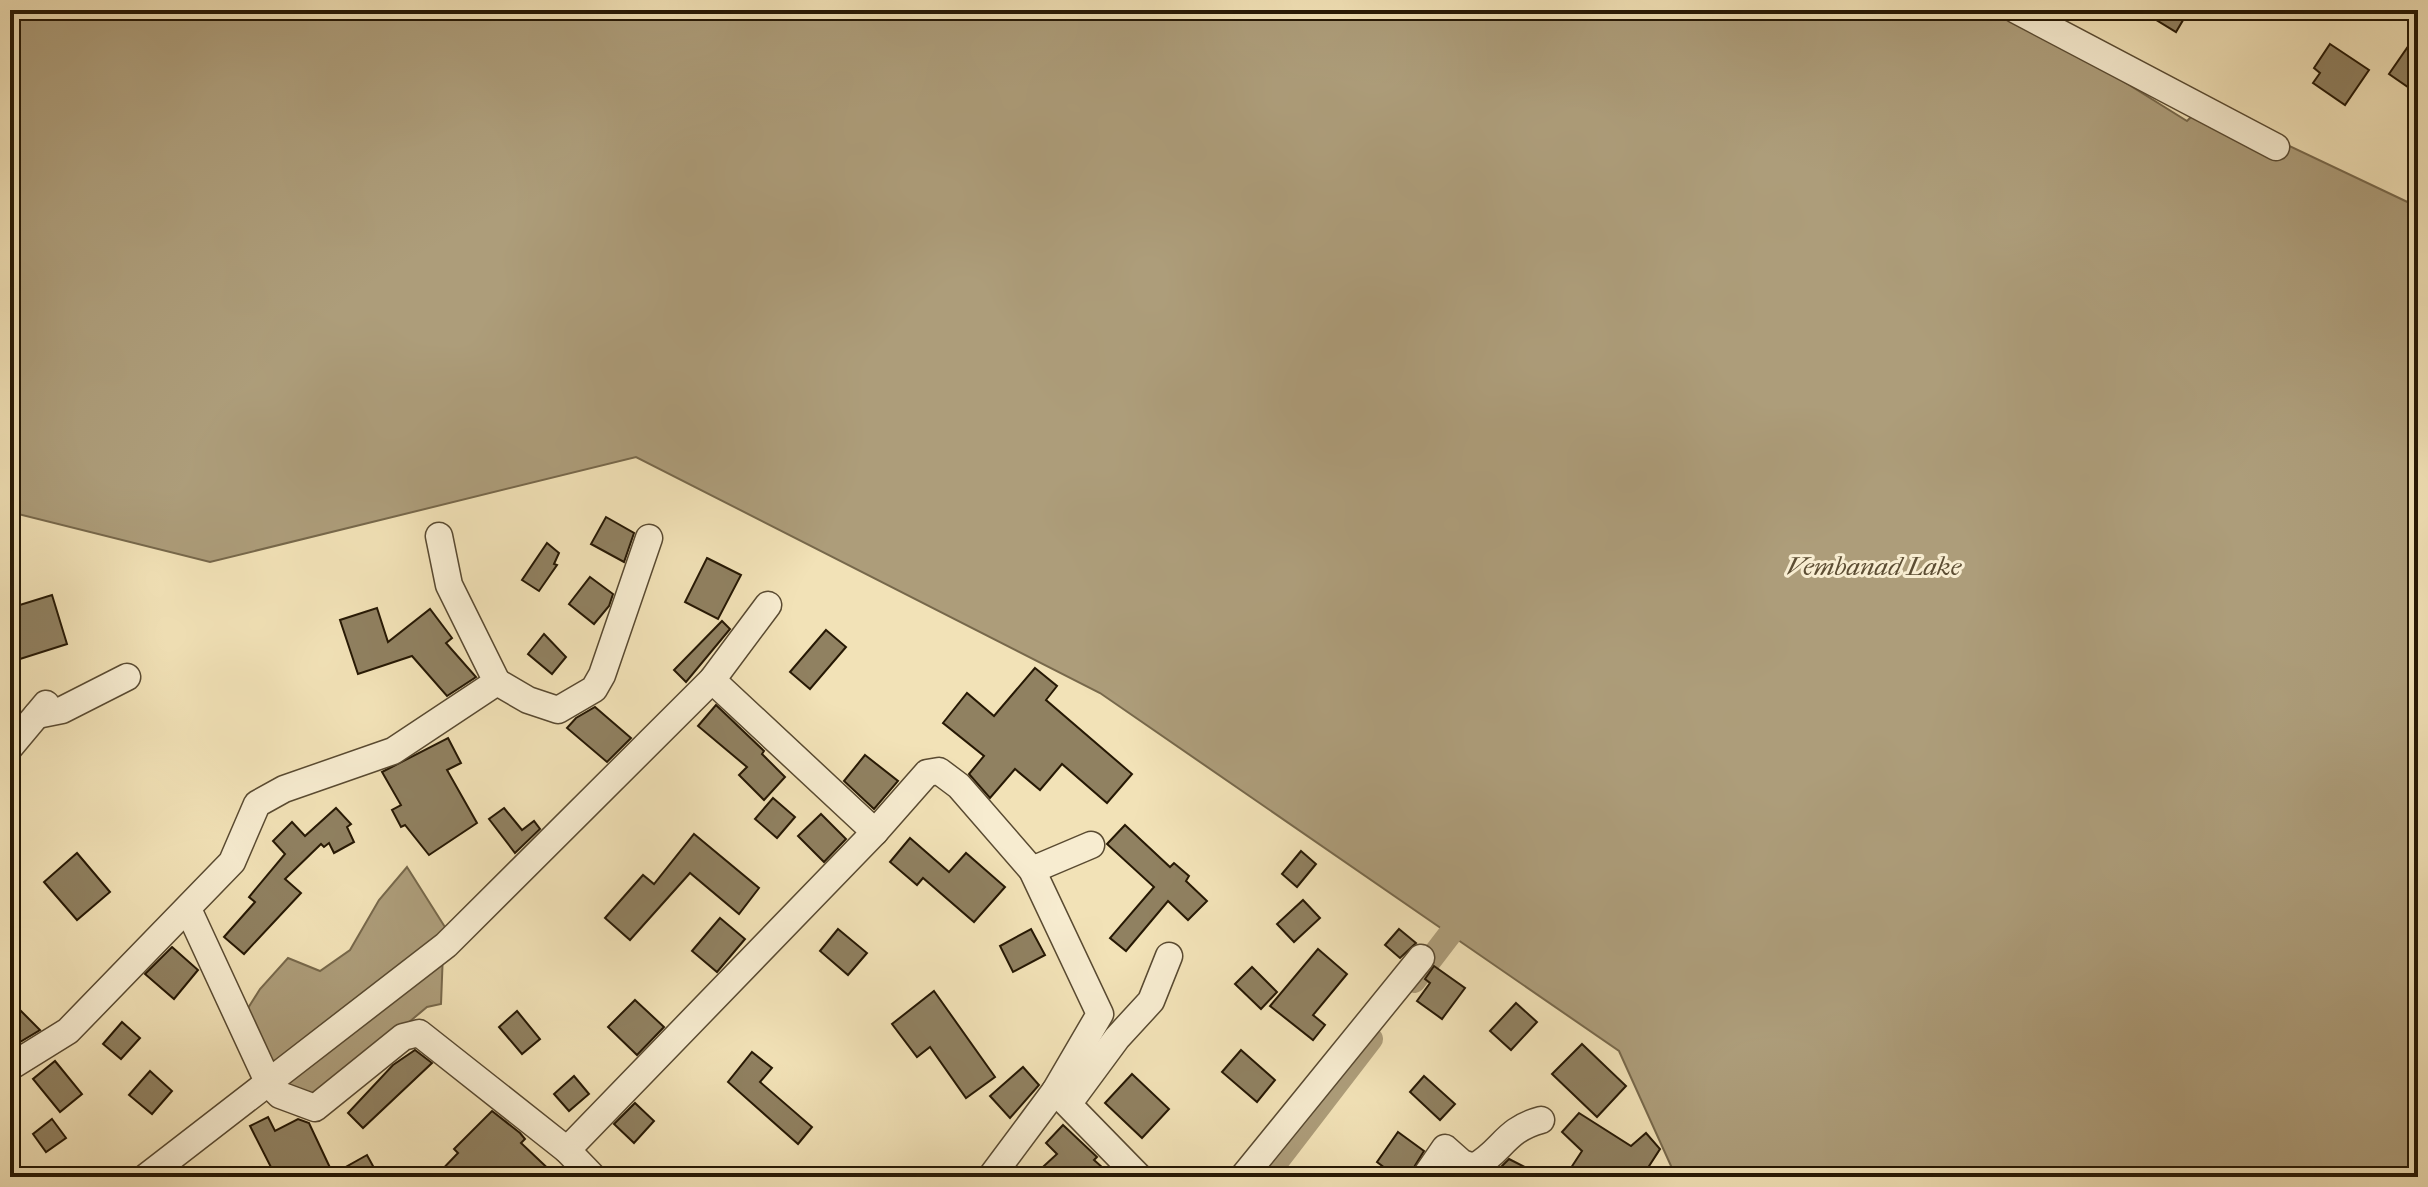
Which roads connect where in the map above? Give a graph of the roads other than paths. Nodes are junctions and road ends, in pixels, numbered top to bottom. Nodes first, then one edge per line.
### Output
1 (2027, 13) edge
2 (2276, 147) dead end
3 (439, 536) dead end
4 (649, 538) dead end
5 (768, 605) dead end
6 (127, 677) dead end
7 (712, 680) junction
8 (497, 682) junction
9 (10, 747) edge
10 (875, 832) junction
11 (1091, 845) dead end
12 (1032, 870) junction
13 (188, 909) junction
14 (1169, 956) dead end
15 (1421, 958) dead end
16 (10, 1067) edge
17 (269, 1084) junction
18 (1062, 1097) junction
19 (1541, 1120) dead end
20 (567, 1150) junction
21 (146, 1177) edge
22 (593, 1177) edge
23 (991, 1177) edge
24 (1139, 1177) edge
25 (1243, 1177) edge
26 (1425, 1177) edge

1 - 2 street
3 - 8 street
4 - 8 street
5 - 7 street
6 - 9 street
7 - 10 street
7 - 17 street
8 - 13 street
10 - 12 street
10 - 20 street
11 - 12 street
12 - 18 street
13 - 16 street
13 - 17 street
14 - 18 street
15 - 25 street
17 - 20 street
17 - 21 street
18 - 23 street
18 - 24 street
19 - 26 street
20 - 22 street

